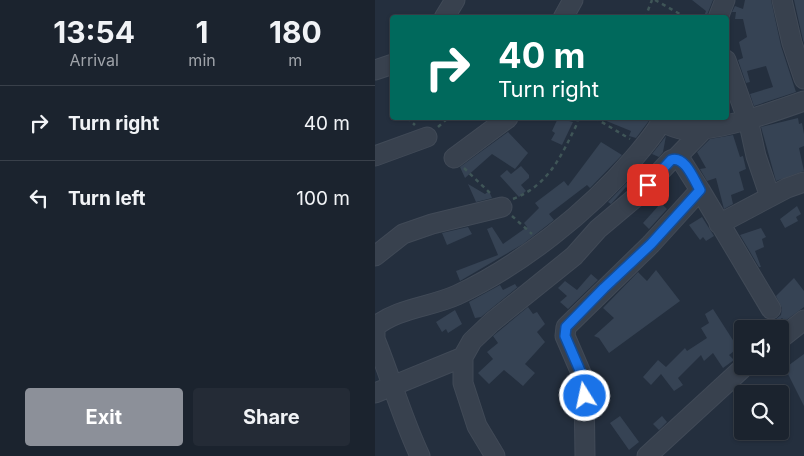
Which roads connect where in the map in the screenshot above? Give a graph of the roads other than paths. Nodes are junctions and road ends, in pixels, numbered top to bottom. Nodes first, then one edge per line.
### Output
1 (455, 0) edge
2 (573, 0) edge
3 (725, 0) edge
4 (782, 0) edge
5 (446, 15) edge
6 (565, 15) edge
7 (719, 15) edge
8 (390, 65) edge
9 (729, 69) edge
10 (375, 70) edge
11 (804, 79) edge
12 (804, 100) edge
13 (746, 119) junction
14 (506, 120) edge
15 (662, 120) edge
16 (705, 128) junction
17 (427, 137) dead end
18 (375, 156) edge
19 (676, 158) junction
20 (460, 164) road end
21 (804, 182) edge
22 (700, 190) junction
23 (771, 197) junction
24 (502, 207) road end
25 (719, 224) junction
26 (375, 256) edge
27 (771, 309) dead end
28 (375, 328) edge
29 (463, 357) junction
30 (735, 375) edge
31 (393, 385) junction
32 (375, 392) edge
33 (421, 456) edge
34 (495, 456) edge
35 (585, 456) edge
36 (647, 456) edge

1 - 5 street
2 - 6 street
3 - 7 street
4 - 11 street
8 - 10 street
9 - 13 street
12 - 13 street
13 - 16 street
13 - 23 street
14 - 20 street
15 - 16 street
15 - 28 street
16 - 19 street
17 - 18 street
19 - 22 street
19 - 29 street
21 - 23 street
22 - 25 street
22 - 35 street
23 - 25 street
24 - 26 street
25 - 27 street
28 - 31 street
29 - 31 street
29 - 34 street
30 - 36 street
31 - 32 street
31 - 33 street

